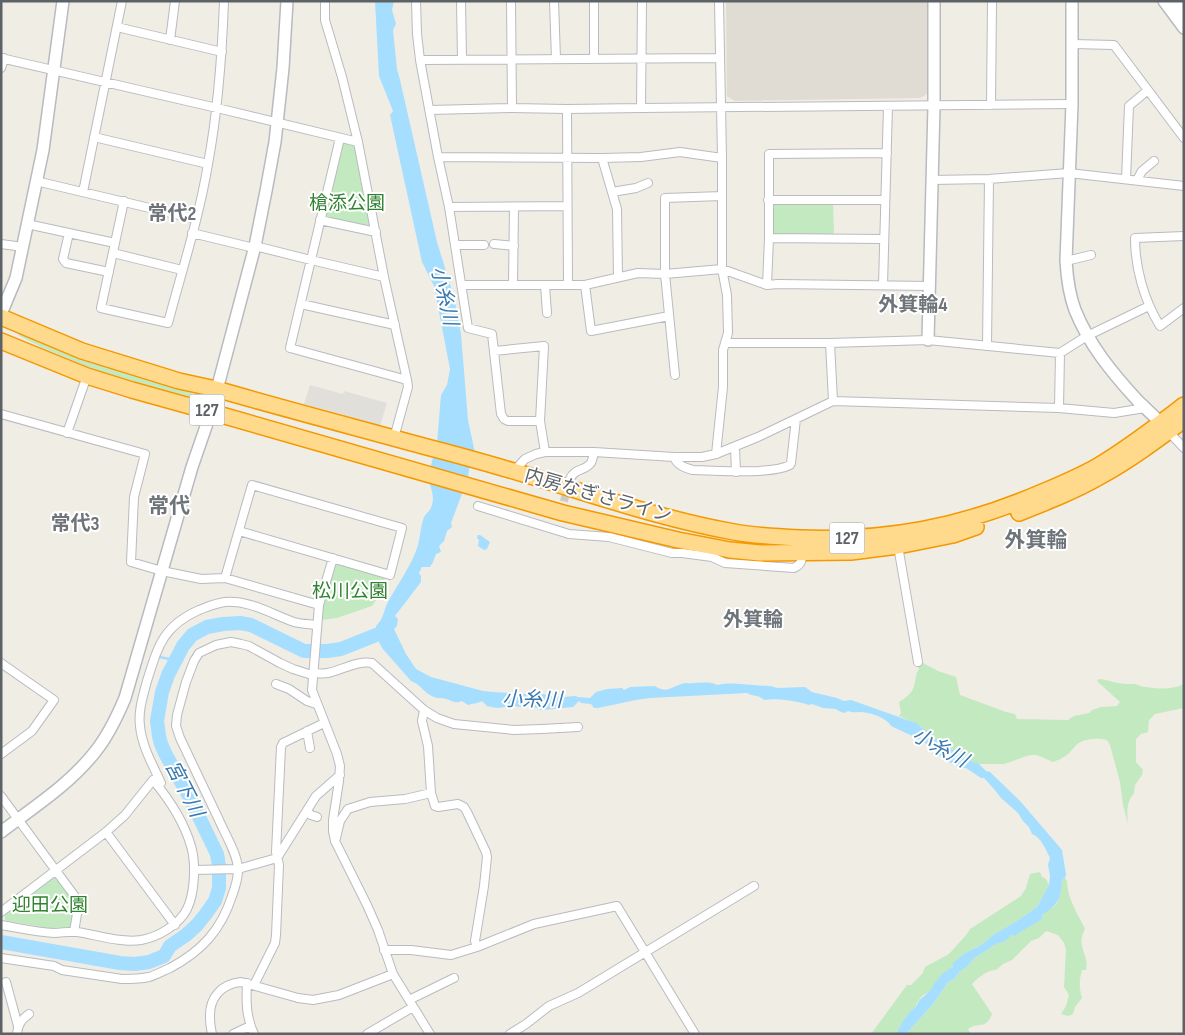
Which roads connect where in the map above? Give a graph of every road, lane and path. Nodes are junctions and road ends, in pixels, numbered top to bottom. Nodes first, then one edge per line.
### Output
1 (64, 1) edge
2 (122, 1) edge
3 (175, 1) edge
4 (224, 1) edge
5 (287, 1) edge
6 (326, 1) edge
7 (416, 1) edge
8 (461, 1) edge
9 (510, 1) edge
10 (554, 1) edge
11 (594, 1) edge
12 (642, 1) edge
13 (719, 1) edge
14 (934, 1) edge
15 (992, 1) edge
16 (1072, 1) edge
17 (1164, 1) edge
18 (1176, 1) edge
19 (1184, 12) edge
20 (117, 27) junction
21 (1184, 28) edge
22 (170, 40) junction
23 (1073, 44) junction
24 (222, 52) junction
25 (2, 58) edge
26 (642, 58) junction
27 (720, 58) junction
28 (512, 59) junction
29 (556, 59) junction
30 (594, 59) junction
31 (420, 60) junction
32 (462, 60) junction
33 (1, 68) edge
34 (54, 70) junction
35 (106, 82) junction
36 (1148, 90) junction
37 (1072, 104) junction
38 (991, 105) junction
39 (888, 106) junction
40 (934, 106) junction
41 (721, 107) junction
42 (217, 108) junction
43 (512, 108) junction
44 (641, 108) junction
45 (567, 109) junction
46 (430, 110) junction
47 (277, 122) junction
48 (94, 137) junction
49 (340, 138) junction
50 (1184, 138) edge
51 (358, 142) junction
52 (887, 153) junction
53 (438, 157) junction
54 (567, 157) junction
55 (602, 158) junction
56 (722, 158) junction
57 (1154, 161) dead end
58 (208, 164) junction
59 (1069, 174) junction
60 (989, 178) junction
61 (1126, 179) junction
62 (932, 180) junction
63 (1137, 180) junction
64 (36, 181) junction
65 (648, 183) dead end
66 (1184, 186) edge
67 (82, 192) junction
68 (612, 192) junction
69 (722, 196) junction
70 (768, 200) junction
71 (885, 200) junction
72 (124, 201) junction
73 (567, 206) junction
74 (450, 207) junction
75 (514, 207) junction
76 (196, 219) junction
77 (320, 220) junction
78 (27, 224) junction
79 (376, 232) junction
80 (69, 233) junction
81 (192, 233) junction
82 (1184, 236) edge
83 (769, 238) junction
84 (883, 239) junction
85 (115, 243) junction
86 (1, 244) edge
87 (494, 244) dead end
88 (455, 245) junction
89 (484, 245) dead end
90 (514, 246) junction
91 (255, 247) junction
92 (23, 248) junction
93 (113, 253) junction
94 (1091, 255) dead end
95 (311, 260) junction
96 (1066, 261) junction
97 (722, 269) junction
98 (182, 270) junction
99 (109, 272) junction
100 (666, 274) junction
101 (384, 277) junction
102 (618, 277) junction
103 (568, 284) junction
104 (462, 285) junction
105 (513, 285) junction
106 (545, 285) junction
107 (585, 285) junction
108 (767, 285) junction
109 (882, 285) junction
110 (930, 286) junction
111 (300, 304) junction
112 (1149, 306) junction
113 (1184, 308) edge
114 (547, 314) dead end
115 (1, 316) edge
116 (669, 316) junction
117 (395, 325) junction
118 (1087, 336) junction
119 (1, 340) edge
120 (928, 340) junction
121 (725, 343) junction
122 (830, 343) junction
123 (987, 346) junction
124 (494, 352) junction
125 (1060, 353) junction
126 (675, 375) dead end
127 (86, 376) junction
128 (407, 380) junction
129 (216, 389) junction
130 (833, 401) junction
131 (1184, 405) edge
132 (1059, 408) junction
133 (1145, 408) junction
134 (211, 412) junction
135 (1, 414) edge
136 (796, 419) junction
137 (1184, 420) edge
138 (540, 421) junction
139 (1164, 427) junction
140 (67, 433) junction
141 (394, 438) junction
142 (735, 447) junction
143 (1184, 448) edge
144 (545, 452) junction
145 (594, 452) junction
146 (716, 454) junction
147 (674, 457) junction
148 (514, 471) junction
149 (736, 472) junction
150 (570, 479) tunnel mouth
151 (478, 506) dead end
152 (239, 531) junction
153 (628, 536) junction
154 (898, 546) junction
155 (333, 558) junction
156 (162, 571) junction
157 (226, 578) junction
158 (319, 605) junction
159 (316, 628) junction
160 (918, 662) dead end
161 (1, 663) edge
162 (312, 672) junction
163 (276, 684) dead end
164 (316, 704) junction
165 (424, 710) junction
166 (324, 723) junction
167 (578, 726) dead end
168 (307, 731) junction
169 (310, 748) dead end
170 (1, 754) edge
171 (340, 775) junction
172 (161, 783) dead end
173 (431, 793) junction
174 (1, 796) edge
175 (306, 812) junction
176 (317, 817) dead end
177 (18, 819) junction
178 (1, 832) edge
179 (106, 832) junction
180 (335, 841) junction
181 (277, 858) junction
182 (237, 869) junction
183 (56, 870) junction
184 (196, 870) junction
185 (754, 886) dead end
186 (1, 912) edge
187 (1, 925) edge
188 (175, 925) junction
189 (74, 932) junction
190 (476, 947) junction
191 (384, 950) junction
192 (645, 952) junction
193 (1, 958) edge
194 (392, 974) junction
195 (454, 978) dead end
196 (6, 982) dead end
197 (251, 984) junction
198 (411, 1003) junction
199 (29, 1014) dead end
200 (18, 1030) edge
201 (252, 1030) edge
202 (212, 1034) edge
203 (233, 1034) edge
204 (367, 1034) edge
205 (430, 1034) edge
206 (510, 1034) edge
207 (695, 1034) edge

1 - 34 street
2 - 20 street
3 - 22 street
4 - 24 street
5 - 47 street
6 - 51 street
7 - 31 street
8 - 32 street
9 - 28 street
10 - 29 street
11 - 30 street
12 - 26 street
13 - 27 street
14 - 40 street
15 - 38 street
16 - 23 street
17 - 21 street
18 - 19 street
20 - 22 street
20 - 35 street
22 - 24 street
23 - 36 street
23 - 37 street
24 - 42 street
25 - 33 street
25 - 34 street
26 - 27 street
26 - 30 street
26 - 44 street
27 - 41 street
28 - 29 street
28 - 32 street
28 - 43 street
29 - 30 street
31 - 32 street
31 - 46 street
34 - 35 street
34 - 64 street
35 - 42 street
35 - 48 street
36 - 50 street
36 - 61 street
37 - 38 street
37 - 59 street
38 - 40 street
39 - 40 street
39 - 41 street
39 - 52 street
40 - 62 street
41 - 44 street
41 - 56 street
42 - 47 street
42 - 58 street
43 - 45 street
43 - 46 street
44 - 45 street
45 - 54 street
46 - 53 street
47 - 49 street
47 - 91 street
48 - 58 street
48 - 67 street
49 - 51 street
49 - 77 street
51 - 79 street
52 - 70 street
52 - 71 street
53 - 54 street
53 - 74 street
54 - 55 street
54 - 73 street
55 - 56 street
55 - 68 street
56 - 69 street
57 - 63 street
58 - 76 street
59 - 60 street
59 - 61 street
59 - 96 street
60 - 62 street
60 - 123 street
61 - 63 street
62 - 110 street
63 - 66 street
64 - 67 street
64 - 78 street
65 - 68 street
67 - 72 street
68 - 102 street
69 - 97 street
69 - 100 street
70 - 71 street
70 - 83 street
71 - 84 street
72 - 76 street
72 - 85 street
73 - 75 street
73 - 103 street
74 - 75 street
74 - 88 street
75 - 90 street
76 - 81 street
77 - 79 street
77 - 95 street
78 - 80 street
78 - 92 street
79 - 101 street
80 - 85 street
80 - 99 street
81 - 91 street
81 - 98 street
82 - 112 street
83 - 84 street
83 - 108 street
84 - 109 street
85 - 93 street
86 - 92 street
87 - 90 street
88 - 89 street
88 - 104 street
90 - 105 street
91 - 95 street
91 - 129 street
92 - 115 street
93 - 98 street
93 - 99 street
94 - 96 street
95 - 101 street
95 - 111 street
96 - 118 street
97 - 100 street
97 - 108 street
97 - 121 street
98 - 99 street
100 - 102 street
100 - 116 street
101 - 117 street
102 - 107 street
103 - 106 street
103 - 107 street
104 - 105 street
104 - 124 street
105 - 106 street
106 - 114 street
107 - 116 street
108 - 109 street
109 - 110 street
110 - 120 street
111 - 117 street
111 - 128 street
112 - 113 street
112 - 118 street
115 - 129 highway, 内房なぎさライン / 127
116 - 126 street
117 - 128 street
118 - 125 street
118 - 133 street
119 - 127 highway, 内房なぎさライン / 127
120 - 122 street
120 - 123 street
121 - 122 street
121 - 146 street
122 - 130 street
123 - 125 street
124 - 138 street
124 - 138 street
125 - 132 street
127 - 134 highway, 内房なぎさライン / 127
127 - 140 street
128 - 141 street
129 - 134 street
129 - 141 highway, 内房なぎさライン / 127
130 - 132 street
130 - 136 street
131 - 139 highway, 内房なぎさライン / 127
132 - 133 street
133 - 139 street
134 - 153 highway, 内房なぎさライン / 127
134 - 156 street
135 - 140 street
136 - 142 street
136 - 149 street
137 - 139 highway, 内房なぎさライン / 127
138 - 144 street
139 - 143 street
139 - 148 highway, 内房なぎさライン / 127
139 - 154 highway, 内房なぎさライン / 127
140 - 156 street
141 - 148 highway, 内房なぎさライン / 127
142 - 146 street
142 - 149 street
144 - 145 street
144 - 148 street
145 - 147 street
145 - 150 street
146 - 147 street
147 - 149 street
151 - 153 street
152 - 155 street
152 - 155 street
152 - 157 street
153 - 154 highway, 内房なぎさライン / 127
154 - 160 street
155 - 158 street
156 - 157 street
156 - 177 street
157 - 158 street
158 - 159 street
159 - 162 street
159 - 172 street
161 - 170 street
162 - 164 street
162 - 165 street
162 - 182 street
163 - 164 street
164 - 166 street
165 - 167 street
165 - 173 street
166 - 168 street
166 - 171 street
168 - 169 street
168 - 181 street
171 - 175 street
171 - 180 street
173 - 180 street
173 - 190 street
174 - 177 street
175 - 176 street
175 - 181 street
177 - 178 street
177 - 183 street
179 - 183 street
179 - 184 street
179 - 188 street
180 - 191 street
181 - 182 street
181 - 197 street
182 - 184 street
182 - 193 street
183 - 186 street
183 - 189 street
184 - 188 street
185 - 192 street
187 - 189 street
188 - 189 street
190 - 191 street
190 - 192 street
191 - 194 street
192 - 206 street
192 - 207 street
194 - 197 street
194 - 198 street
195 - 198 street
196 - 200 street
197 - 201 street
197 - 202 street
198 - 204 street
198 - 205 street
199 - 200 street
201 - 203 street

